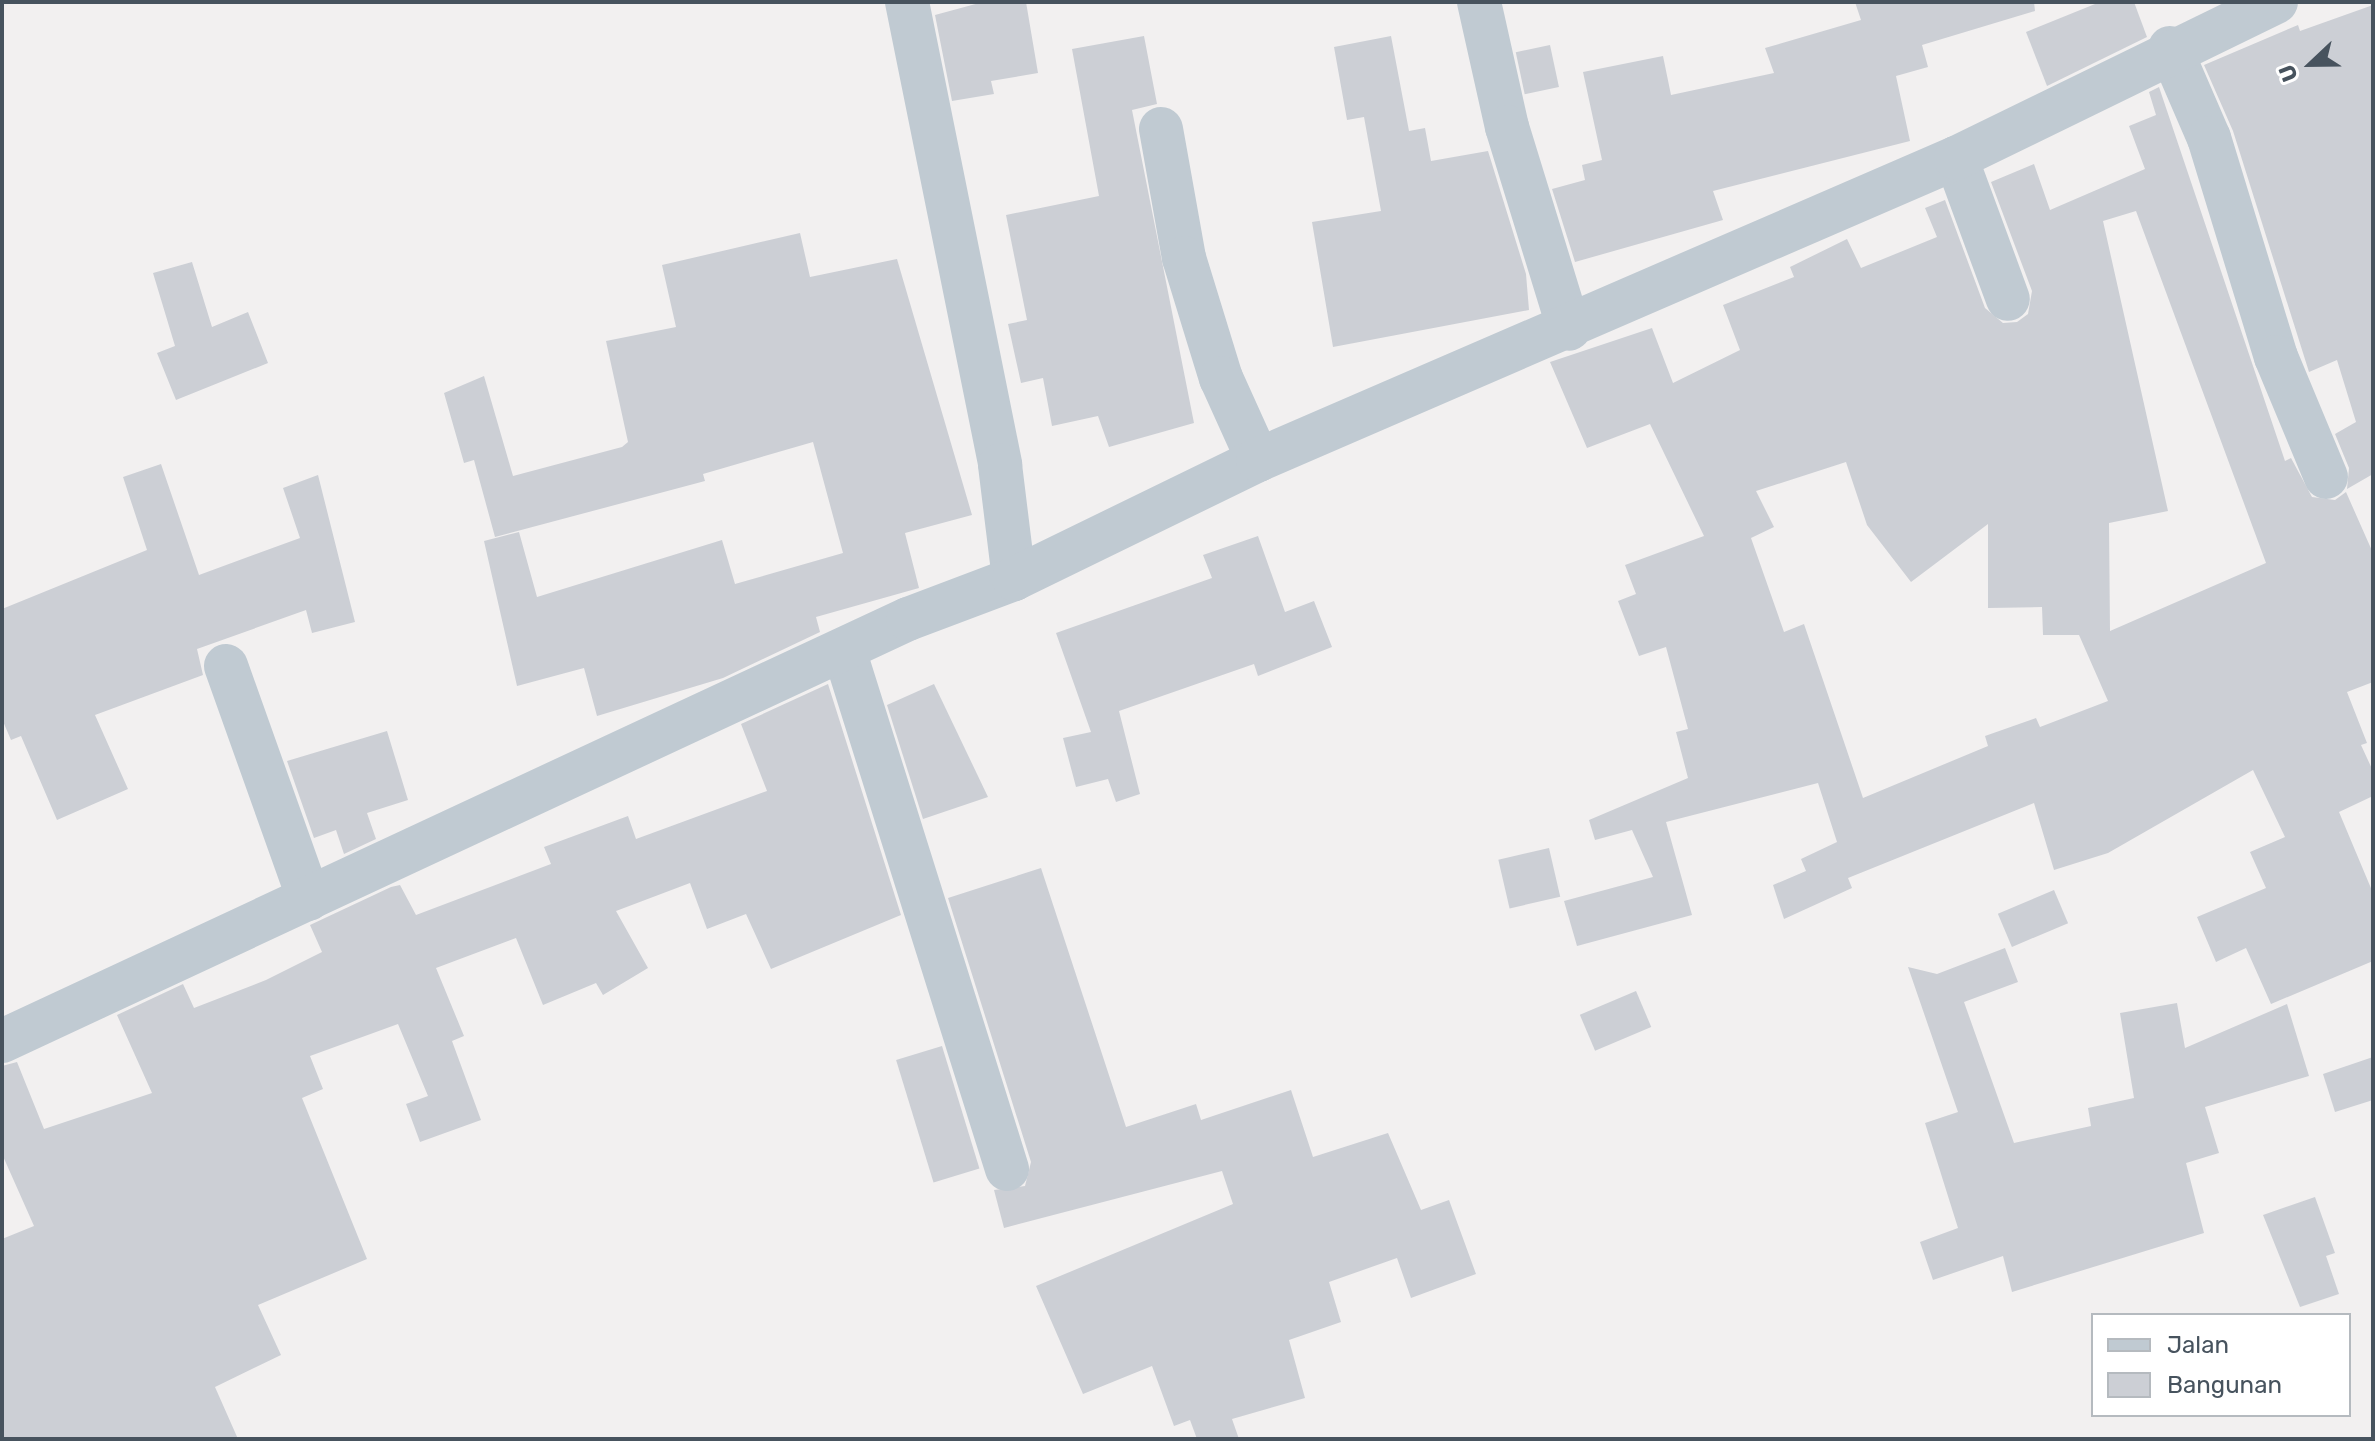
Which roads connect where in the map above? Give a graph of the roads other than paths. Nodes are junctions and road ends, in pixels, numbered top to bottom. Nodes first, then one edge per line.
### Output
1 (907, 2) edge
2 (1479, 2) edge
3 (2276, 2) edge
4 (2170, 48) junction
5 (1161, 129) dead end
6 (1956, 158) junction
7 (2008, 299) dead end
8 (1569, 329) junction
9 (1258, 460) junction
10 (2326, 477) dead end
11 (1014, 579) junction
12 (844, 650) junction
13 (226, 666) dead end
14 (309, 899) junction
15 (2, 1041) edge
16 (1007, 1169) dead end

1 - 11 street
2 - 8 street
3 - 4 street
4 - 6 street
4 - 10 street
5 - 9 street
6 - 7 street
6 - 8 street
8 - 9 street
9 - 11 street
11 - 12 street
12 - 14 street
12 - 16 street
13 - 14 street
14 - 15 street

